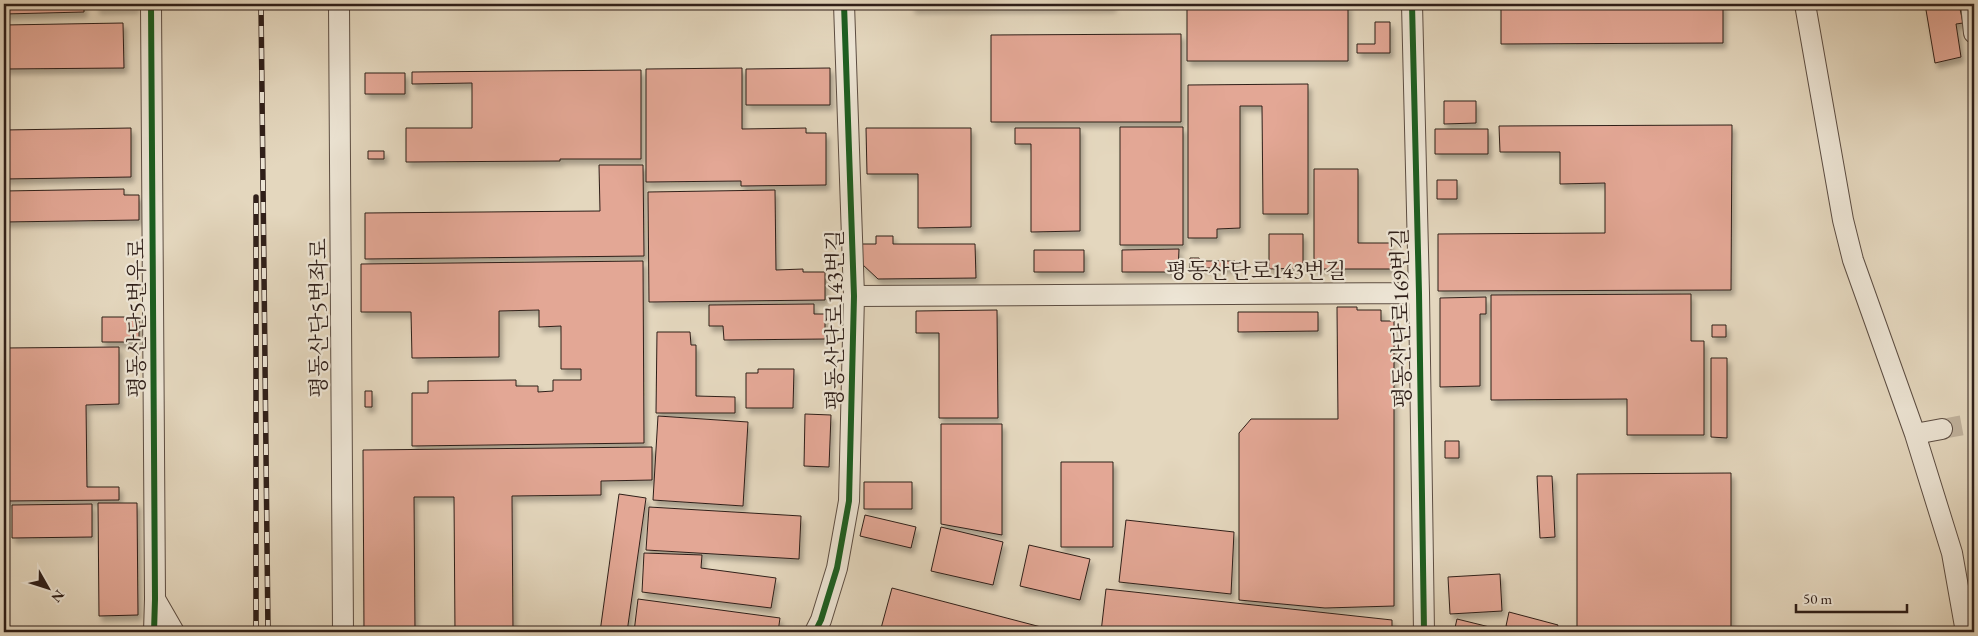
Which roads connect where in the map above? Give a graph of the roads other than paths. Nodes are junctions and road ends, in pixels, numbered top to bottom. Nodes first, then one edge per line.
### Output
1 (151, 4) edge
2 (339, 4) edge
3 (844, 4) edge
4 (1412, 4) edge
5 (1805, 4) edge
6 (1973, 9) edge
7 (1974, 33) edge
8 (1419, 293) junction
9 (854, 296) junction
10 (1942, 429) tunnel mouth
11 (1915, 434) junction
12 (155, 599) junction
13 (343, 612) junction
14 (154, 632) edge
15 (174, 632) edge
16 (328, 632) edge
17 (343, 632) edge
18 (815, 632) edge
19 (1424, 632) edge
20 (1966, 632) edge

1 - 12 street, 평동산단5번우로
2 - 13 street, 평동산단5번좌로
3 - 9 street, 평동산단로143번길
4 - 8 street, 평동산단로169번길
5 - 11 street
6 - 7 street
8 - 9 street, 평동산단로143번길
8 - 19 street, 평동산단로169번길
9 - 18 street, 평동산단로143번길
10 - 11 street
11 - 20 street
12 - 14 street, 평동산단5번우로
12 - 15 street
13 - 16 street
13 - 17 street, 평동산단5번좌로

